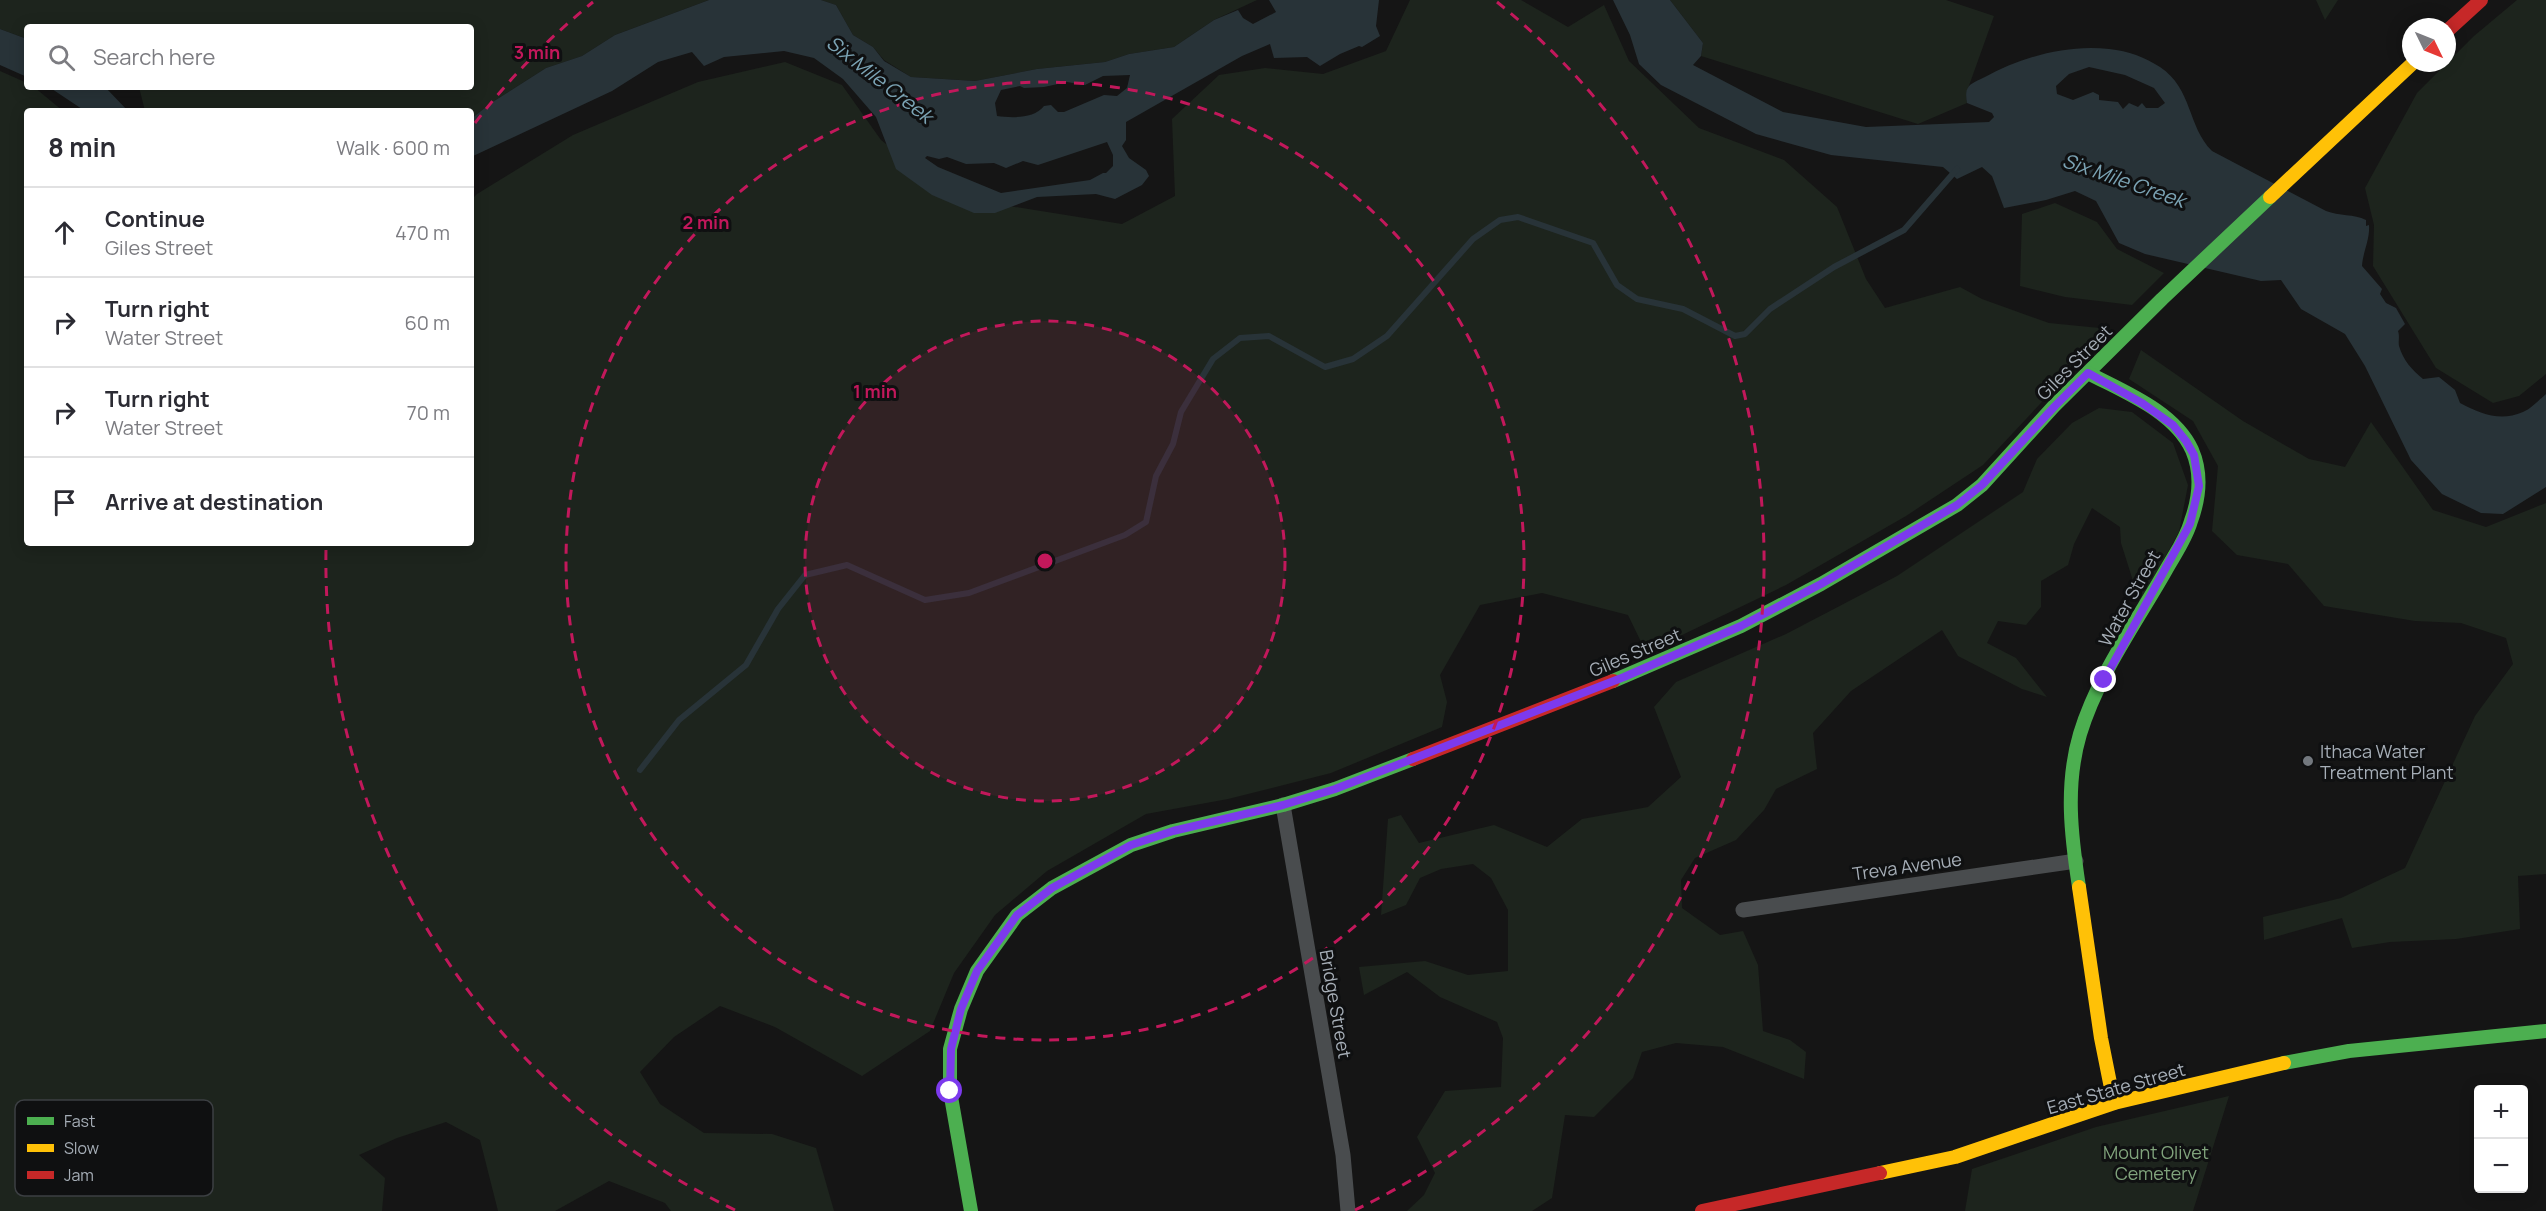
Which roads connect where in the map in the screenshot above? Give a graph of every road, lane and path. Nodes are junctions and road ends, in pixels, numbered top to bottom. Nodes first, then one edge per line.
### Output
1 (2481, 0) edge
2 (2456, 23) edge
3 (2403, 72) edge
4 (2088, 373) junction
5 (1283, 805) junction
6 (2076, 861) junction
7 (1743, 910) dead end
8 (2546, 1031) edge
9 (2114, 1103) junction
10 (971, 1211) edge
11 (1348, 1211) edge
12 (1702, 1211) edge

1 - 2 main road
3 - 4 main road, Giles Street
4 - 5 main road, Giles Street
4 - 6 main road, Water Street
5 - 10 main road, Giles Street
5 - 11 street, Bridge Street
6 - 7 street, Treva Avenue
6 - 9 main road, Water Street
8 - 9 main road, East State Street
9 - 12 main road, East State Street

